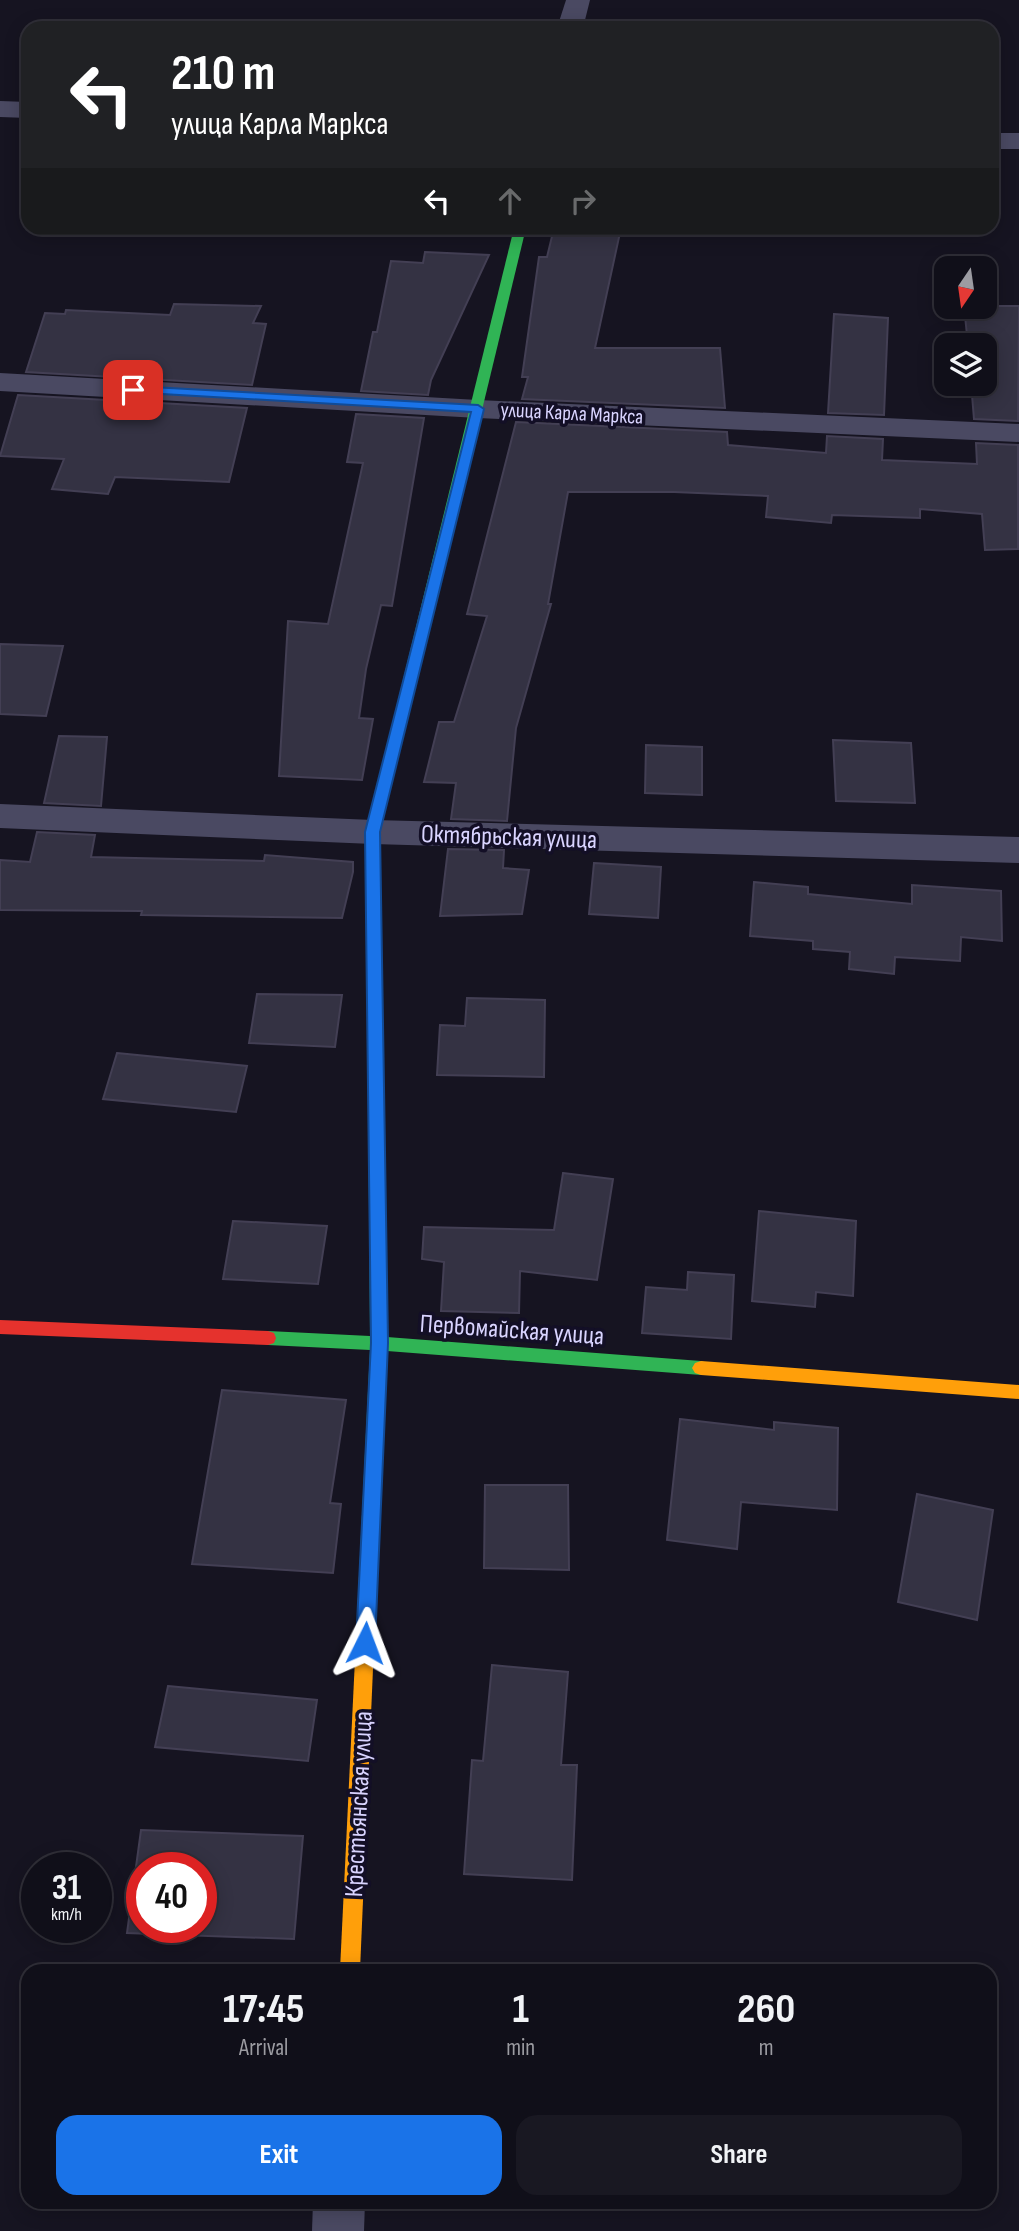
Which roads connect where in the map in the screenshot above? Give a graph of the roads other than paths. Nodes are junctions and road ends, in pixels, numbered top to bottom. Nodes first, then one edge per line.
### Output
1 (578, 0) edge
2 (572, 21) edge
3 (0, 109) edge
4 (21, 110) edge
5 (999, 141) edge
6 (1019, 141) edge
7 (518, 235) edge
8 (0, 382) edge
9 (478, 409) junction
10 (1019, 433) edge
11 (0, 816) edge
12 (373, 832) junction
13 (1019, 850) edge
14 (0, 1327) edge
15 (379, 1343) junction
16 (1019, 1392) edge
17 (350, 1964) edge
18 (340, 2209) edge
19 (338, 2231) edge

1 - 2 street
3 - 4 street
5 - 6 street
7 - 9 street, Крестьянская улица
8 - 9 street, улица Карла Маркса
9 - 10 street, улица Карла Маркса
9 - 12 street, Крестьянская улица
11 - 12 street, Октябрьская улица
12 - 13 street, Октябрьская улица
12 - 15 street, Крестьянская улица
14 - 15 street, Первомайская улица
15 - 16 street, Первомайская улица
15 - 17 street, Крестьянская улица
18 - 19 street

